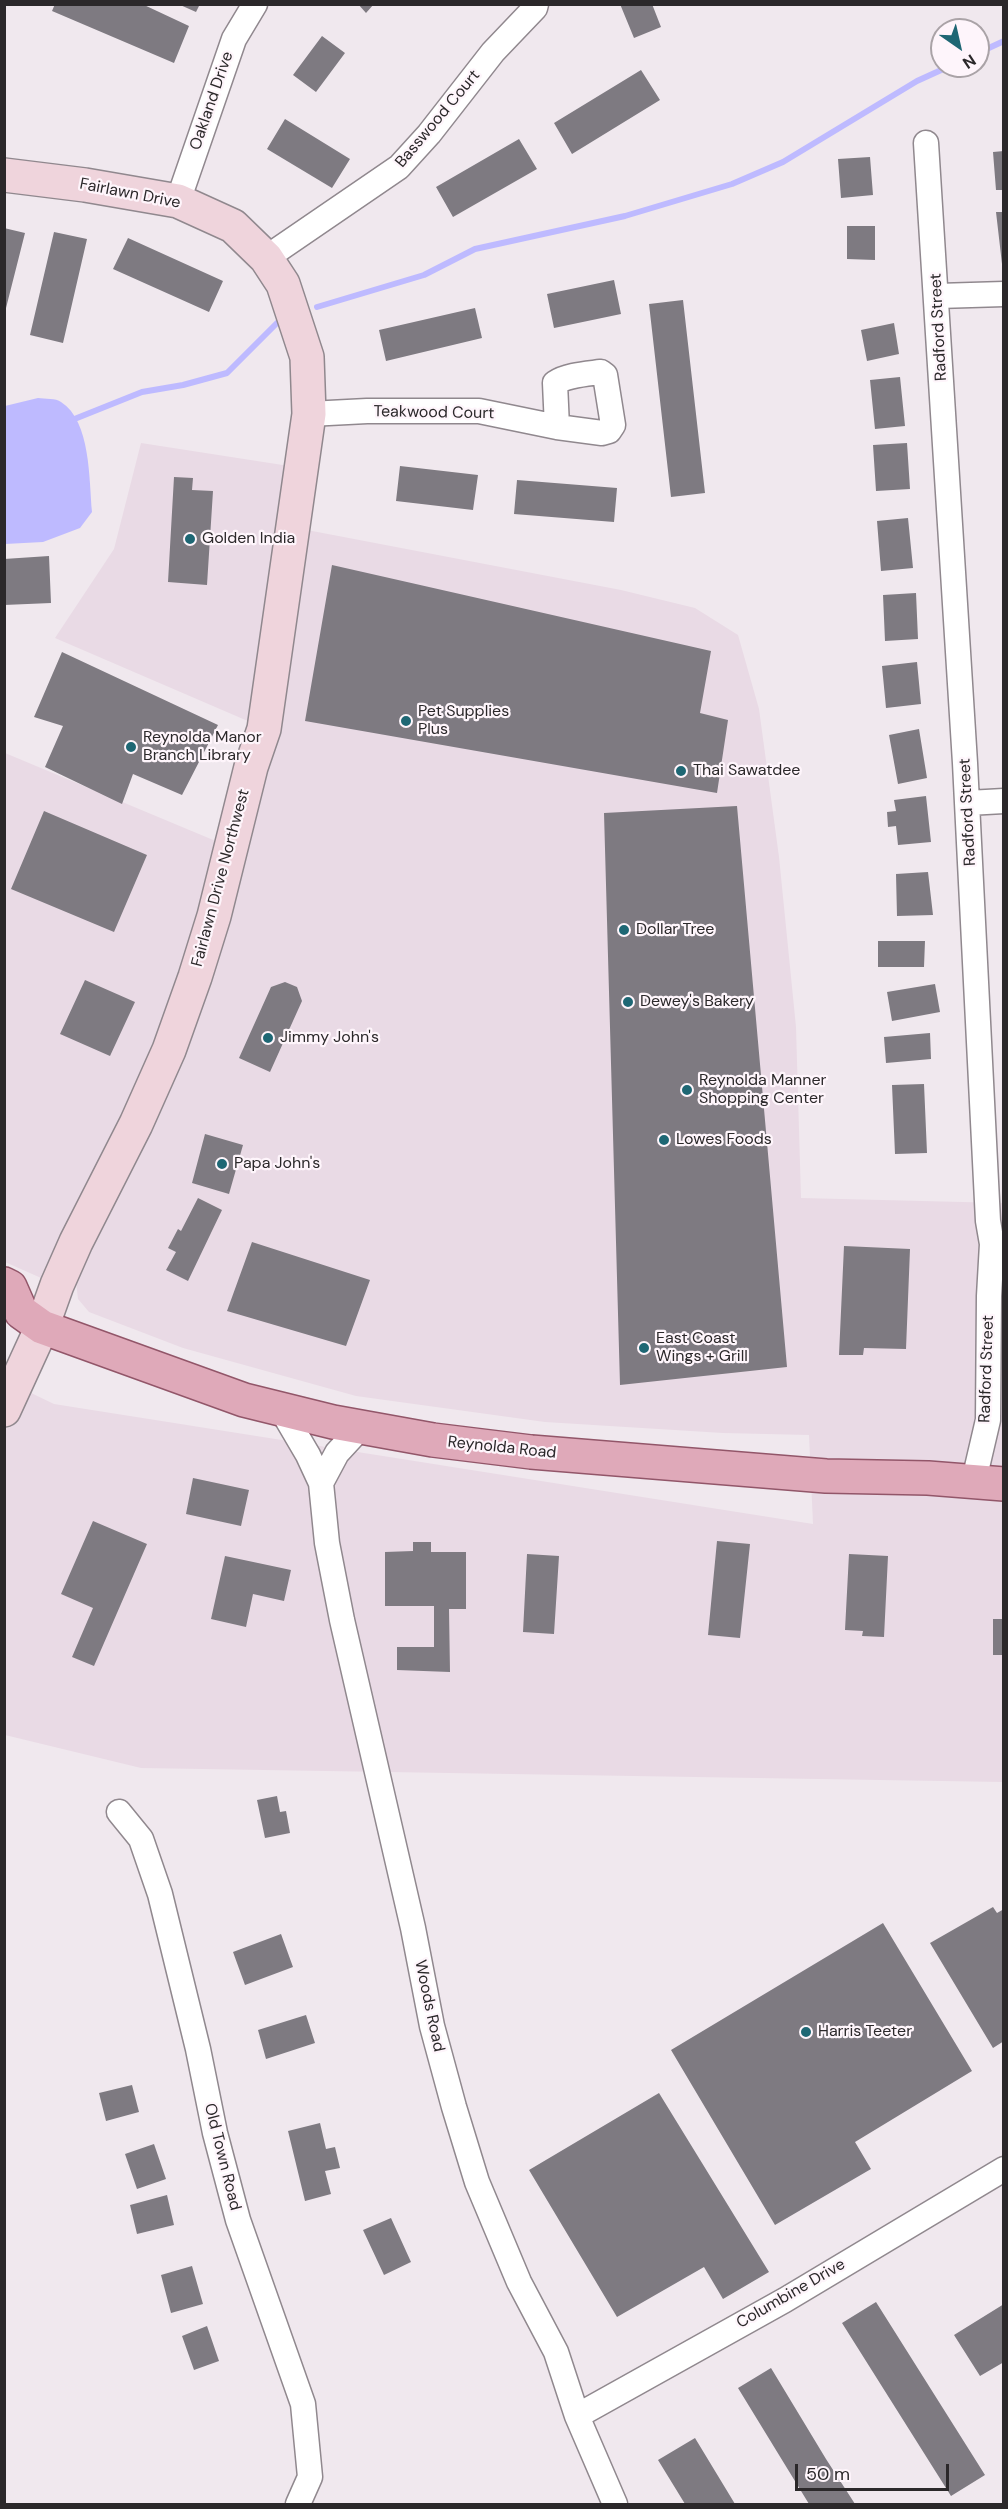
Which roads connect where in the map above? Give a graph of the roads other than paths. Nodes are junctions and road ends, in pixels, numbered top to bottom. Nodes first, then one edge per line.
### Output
1 (255, 4) edge
2 (536, 4) edge
3 (926, 143) dead end
4 (4, 175) edge
5 (178, 201) junction
6 (268, 262) junction
7 (1004, 294) edge
8 (938, 296) junction
9 (309, 414) junction
10 (557, 427) dead end
11 (1004, 801) edge
12 (968, 802) junction
13 (4, 1284) edge
14 (23, 1318) edge
15 (281, 1409) junction
16 (4, 1410) edge
17 (361, 1427) junction
18 (989, 1482) edge
19 (321, 1483) junction
20 (119, 1812) dead end
21 (1004, 2169) edge
22 (577, 2416) junction
23 (298, 2505) edge
24 (615, 2505) edge

1 - 5 street, Oakland Drive
2 - 6 street, Basswood Court
3 - 8 street, Radford Street
4 - 5 street, Fairlawn Drive
5 - 6 street, Fairlawn Drive
6 - 9 street, Fairlawn Drive Northwest
7 - 8 street
8 - 12 street, Radford Street
9 - 10 street, Teakwood Court
9 - 14 street, Fairlawn Drive Northwest
11 - 12 street
12 - 18 street, Radford Street
13 - 14 main road
14 - 15 main road, Reynolda Road
14 - 16 street
15 - 17 main road, Reynolda Road
15 - 19 street, Woods Road
17 - 18 main road, Reynolda Road
17 - 19 street
19 - 22 street, Woods Road
20 - 23 street, Old Town Road
21 - 22 street, Columbine Drive
22 - 24 street, Woods Road

